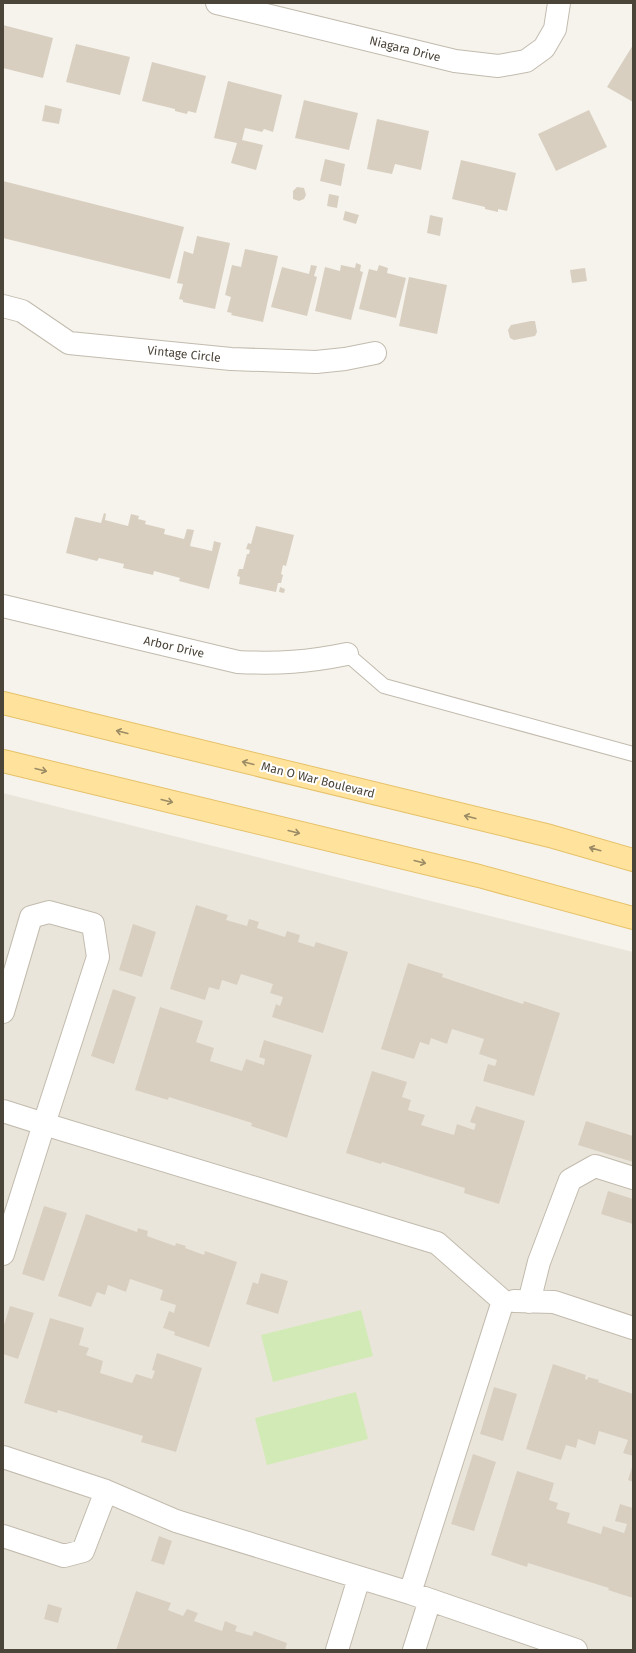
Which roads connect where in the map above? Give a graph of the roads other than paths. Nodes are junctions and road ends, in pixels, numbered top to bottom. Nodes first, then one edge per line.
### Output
1 (217, 3) edge
2 (559, 3) edge
3 (3, 306) edge
4 (375, 353) dead end
5 (3, 606) edge
6 (347, 654) joint
7 (3, 703) edge
8 (633, 754) edge
9 (3, 761) edge
10 (633, 860) edge
11 (633, 918) edge
12 (3, 1012) edge
13 (3, 1111) edge
14 (44, 1124) junction
15 (633, 1178) edge
16 (3, 1254) edge
17 (503, 1301) junction
18 (529, 1302) junction
19 (633, 1328) edge
20 (3, 1456) edge
21 (106, 1491) junction
22 (3, 1536) edge
23 (359, 1578) junction
24 (420, 1597) junction
25 (337, 1650) edge
26 (414, 1650) edge
27 (576, 1650) edge

1 - 2 street, Niagara Drive
3 - 4 street, Vintage Circle
5 - 6 street, Arbor Drive
6 - 8 lane
10 -> 7 main road, Man O War Boulevard
9 -> 11 main road
12 - 14 street
13 - 14 street
14 - 16 street
14 - 17 street
15 - 18 street
17 - 18 street
17 - 24 street
18 - 19 street
20 - 21 street
21 - 22 street
21 - 23 street
23 - 24 street
23 - 25 street
24 - 26 street
24 - 27 street

